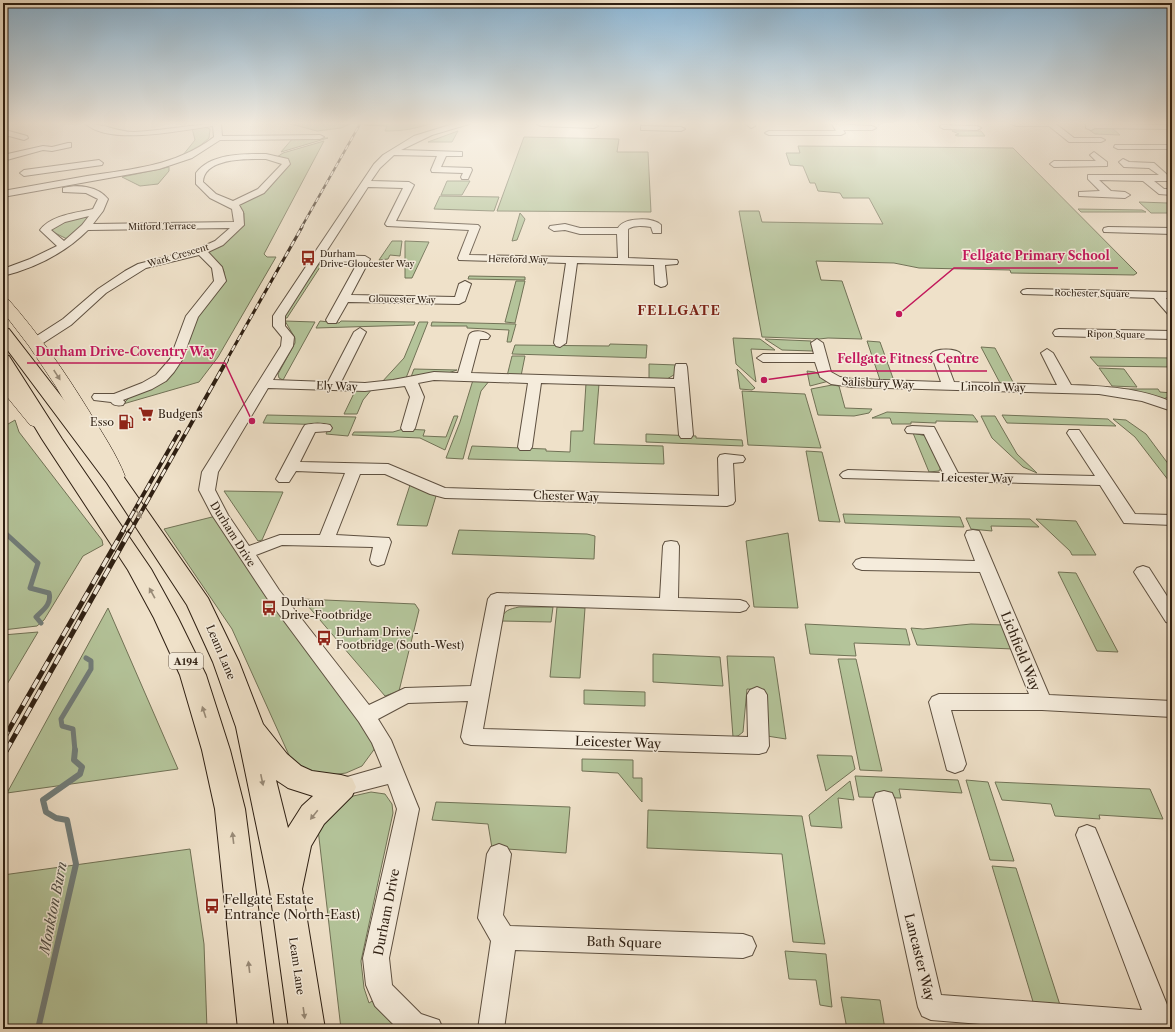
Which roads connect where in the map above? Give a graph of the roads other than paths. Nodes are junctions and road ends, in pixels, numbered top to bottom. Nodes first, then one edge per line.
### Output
1 (21, 172) edge
2 (127, 172) edge
3 (201, 172) edge
4 (279, 172) edge
5 (374, 172) edge
6 (443, 172) edge
7 (467, 172) edge
8 (1085, 172) edge
9 (1160, 172) edge
10 (465, 177) dead end
11 (1091, 177) junction
12 (1144, 178) junction
13 (87, 179) junction
14 (440, 180) dead end
15 (365, 184) junction
16 (36, 188) junction
17 (88, 190) junction
18 (1162, 192) junction
19 (1172, 192) edge
20 (3, 194) edge
21 (1082, 194) dead end
22 (1108, 194) junction
23 (1125, 195) dead end
24 (1172, 201) edge
25 (3, 203) edge
26 (234, 204) junction
27 (98, 211) junction
28 (390, 224) junction
29 (239, 225) junction
30 (86, 227) junction
31 (554, 228) dead end
32 (1108, 230) dead end
33 (622, 231) junction
34 (657, 231) dead end
35 (1172, 231) edge
36 (384, 235) dead end
37 (64, 246) junction
38 (200, 251) junction
39 (315, 258) junction
40 (463, 258) junction
41 (572, 261) junction
42 (623, 261) junction
43 (659, 262) junction
44 (673, 262) dead end
45 (459, 270) dead end
46 (3, 273) edge
47 (465, 284) dead end
48 (660, 284) dead end
49 (1027, 292) dead end
50 (1157, 294) junction
51 (1172, 295) edge
52 (344, 298) junction
53 (459, 301) junction
54 (3, 302) edge
55 (1172, 312) edge
56 (453, 315) dead end
57 (332, 320) dead end
58 (25, 327) junction
59 (58, 327) junction
60 (360, 332) dead end
61 (3, 333) edge
62 (1059, 333) dead end
63 (1172, 335) edge
64 (484, 336) dead end
65 (36, 342) junction
66 (560, 343) dead end
67 (817, 343) dead end
68 (1047, 353) dead end
69 (955, 354) dead end
70 (763, 358) dead end
71 (822, 358) junction
72 (3, 360) edge
73 (682, 367) dead end
74 (463, 377) junction
75 (535, 379) junction
76 (3, 381) edge
77 (410, 381) junction
78 (681, 383) junction
79 (264, 384) junction
80 (332, 386) junction
81 (949, 386) junction
82 (1066, 389) junction
83 (99, 397) dead end
84 (56, 400) junction
85 (1172, 407) edge
86 (78, 408) junction
87 (325, 428) dead end
88 (408, 428) dead end
89 (912, 430) dead end
90 (1074, 433) dead end
91 (686, 435) dead end
92 (52, 440) junction
93 (525, 447) dead end
94 (738, 459) dead end
95 (354, 469) junction
96 (848, 475) dead end
97 (953, 478) junction
98 (116, 480) junction
99 (1105, 481) junction
100 (1172, 520) edge
101 (973, 535) dead end
102 (326, 540) junction
103 (671, 546) dead end
104 (245, 553) junction
105 (378, 560) dead end
106 (862, 564) dead end
107 (986, 567) junction
108 (1144, 572) dead end
109 (669, 603) junction
110 (740, 606) dead end
111 (1172, 618) edge
112 (479, 693) junction
113 (757, 694) dead end
114 (1042, 702) junction
115 (1172, 708) edge
116 (366, 716) junction
117 (250, 727) junction
118 (955, 764) dead end
119 (395, 772) junction
120 (341, 787) junction
121 (884, 800) dead end
122 (1087, 835) dead end
123 (499, 854) dead end
124 (286, 891) junction
125 (504, 938) junction
126 (743, 946) dead end
127 (1163, 1027) edge
128 (256, 1029) edge
129 (306, 1029) edge
130 (430, 1029) edge
131 (491, 1029) edge

1 - 16 street
2 - 13 street
3 - 26 street
4 - 26 street
5 - 15 street, Durham Drive
6 - 14 street
7 - 10 street
8 - 11 street
9 - 12 street
11 - 12 street
11 - 22 street
12 - 18 street
13 - 16 street
13 - 17 street
15 - 28 street
15 - 39 street, Durham Drive
16 - 20 street
17 - 25 street
17 - 27 street
18 - 19 street
18 - 24 street
21 - 22 street
22 - 23 street
26 - 29 street
27 - 30 street
27 - 37 street
28 - 36 street
28 - 40 street
29 - 30 street, Mitford Terrace
29 - 38 street, Wark Crescent
30 - 37 street
31 - 33 street
32 - 35 street
33 - 34 street
33 - 42 street
37 - 46 street
38 - 59 street, Wark Crescent
38 - 83 street
39 - 52 street
39 - 79 street, Durham Drive
40 - 41 street, Hereford Way
40 - 45 street
41 - 42 street, Hereford Way
41 - 66 street
42 - 43 street, Hereford Way
43 - 44 street, Hereford Way
43 - 48 street
47 - 53 street
49 - 50 street, Rochester Square
50 - 51 street, Rochester Square
50 - 55 street
52 - 53 street, Gloucester Way
52 - 57 street
53 - 56 street
54 - 58 main road
58 - 59 street
58 - 65 main road
59 - 65 street, Wark Crescent
60 - 80 street
61 - 84 highway, Leam Lane
62 - 63 street, Ripon Square
64 - 74 street
65 -> 86 main road
67 - 71 street, Salisbury Way
68 - 82 street
69 - 81 street, Lincoln Way
70 - 71 street
71 - 81 street, Salisbury Way
72 - 92 highway, A194
73 - 78 street
74 - 75 street, Ely Way
74 - 77 street, Ely Way
75 - 78 street, Ely Way
75 - 93 street
76 - 92 main road
77 - 80 street, Ely Way
77 - 88 street
78 - 91 street
79 - 80 street, Ely Way
79 - 104 street, Durham Drive
81 - 82 street, Lincoln Way
82 - 85 street, Lincoln Way
84 - 86 highway
84 - 98 highway, Leam Lane
86 - 98 main road
87 - 95 street, Chester Way
89 - 97 street
90 - 99 street
128 -> 92 highway, A194
94 - 95 street, Chester Way
95 - 102 street
96 - 97 street, Leicester Way
97 - 99 street, Leicester Way
98 -> 117 highway, Leam Lane
99 - 100 street
101 - 107 street, Lichfield Way
102 - 104 street
102 - 105 street
103 - 109 street
104 - 116 street, Durham Drive
106 - 107 street
107 - 114 street, Lichfield Way
108 - 111 street
109 - 110 street, Leicester Way
109 - 112 street, Leicester Way
112 - 113 street, Leicester Way
112 - 116 street
114 - 115 street, Lichfield Way
114 - 118 street
116 - 119 street, Durham Drive
117 - 120 highway
117 -> 124 highway, Leam Lane
119 - 120 street
119 - 130 street, Durham Drive
120 -> 124 highway
121 - 127 street, Lancaster Way
122 - 127 street, Lancaster Way
123 - 125 street
124 -> 129 highway, Leam Lane
125 - 126 street, Bath Square
125 - 131 street

